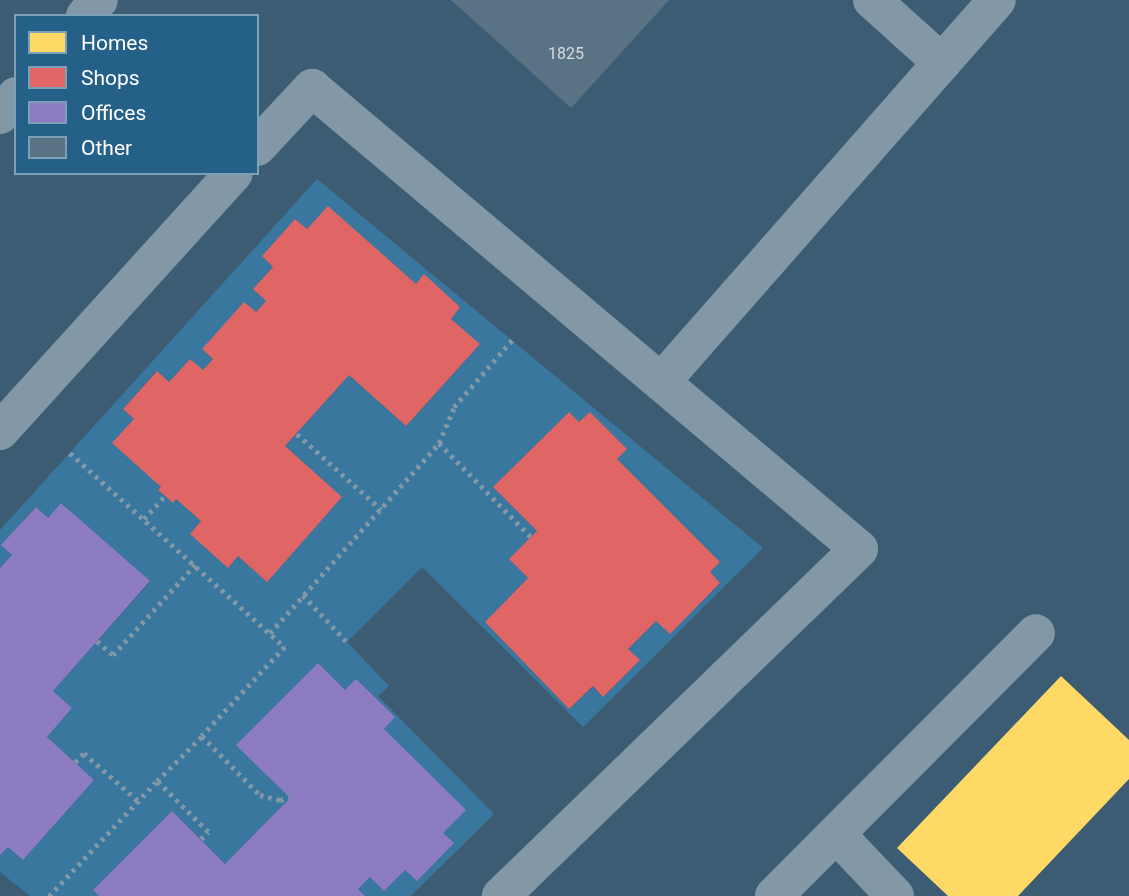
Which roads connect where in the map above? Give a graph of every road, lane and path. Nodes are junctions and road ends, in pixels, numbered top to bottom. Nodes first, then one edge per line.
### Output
1 (99, 0) edge
2 (872, 0) edge
3 (997, 0) edge
4 (87, 14) edge
5 (942, 63) junction
6 (14, 98) edge
7 (0, 115) edge
8 (259, 145) edge
9 (232, 175) edge
10 (512, 340) dead end
11 (662, 381) junction
12 (0, 431) edge
13 (297, 433) dead end
14 (439, 443) junction
15 (71, 453) dead end
16 (165, 496) dead end
17 (381, 509) junction
18 (144, 519) junction
19 (531, 537) dead end
20 (195, 565) junction
21 (303, 595) junction
22 (270, 633) junction
23 (1036, 633) dead end
24 (97, 641) dead end
25 (347, 642) dead end
26 (202, 736) junction
27 (75, 762) dead end
28 (157, 781) junction
29 (290, 799) dead end
30 (138, 801) junction
31 (837, 835) junction
32 (201, 839) dead end
33 (49, 896) edge
34 (500, 896) edge
35 (774, 896) edge
36 (895, 896) edge

1 - 4 street
2 - 5 street
3 - 5 street
5 - 11 street
6 - 7 street
8 - 11 street
9 - 12 street
10 - 14 path
11 - 34 street
13 - 17 path
14 - 17 path
14 - 19 path
15 - 18 path
16 - 18 path
17 - 21 path
18 - 20 path
20 - 22 path
20 - 24 path
21 - 22 path
21 - 25 path
22 - 26 path
23 - 31 street
26 - 28 path
26 - 29 path
27 - 30 path
28 - 30 path
28 - 32 path
30 - 33 path
31 - 35 street
31 - 36 street

